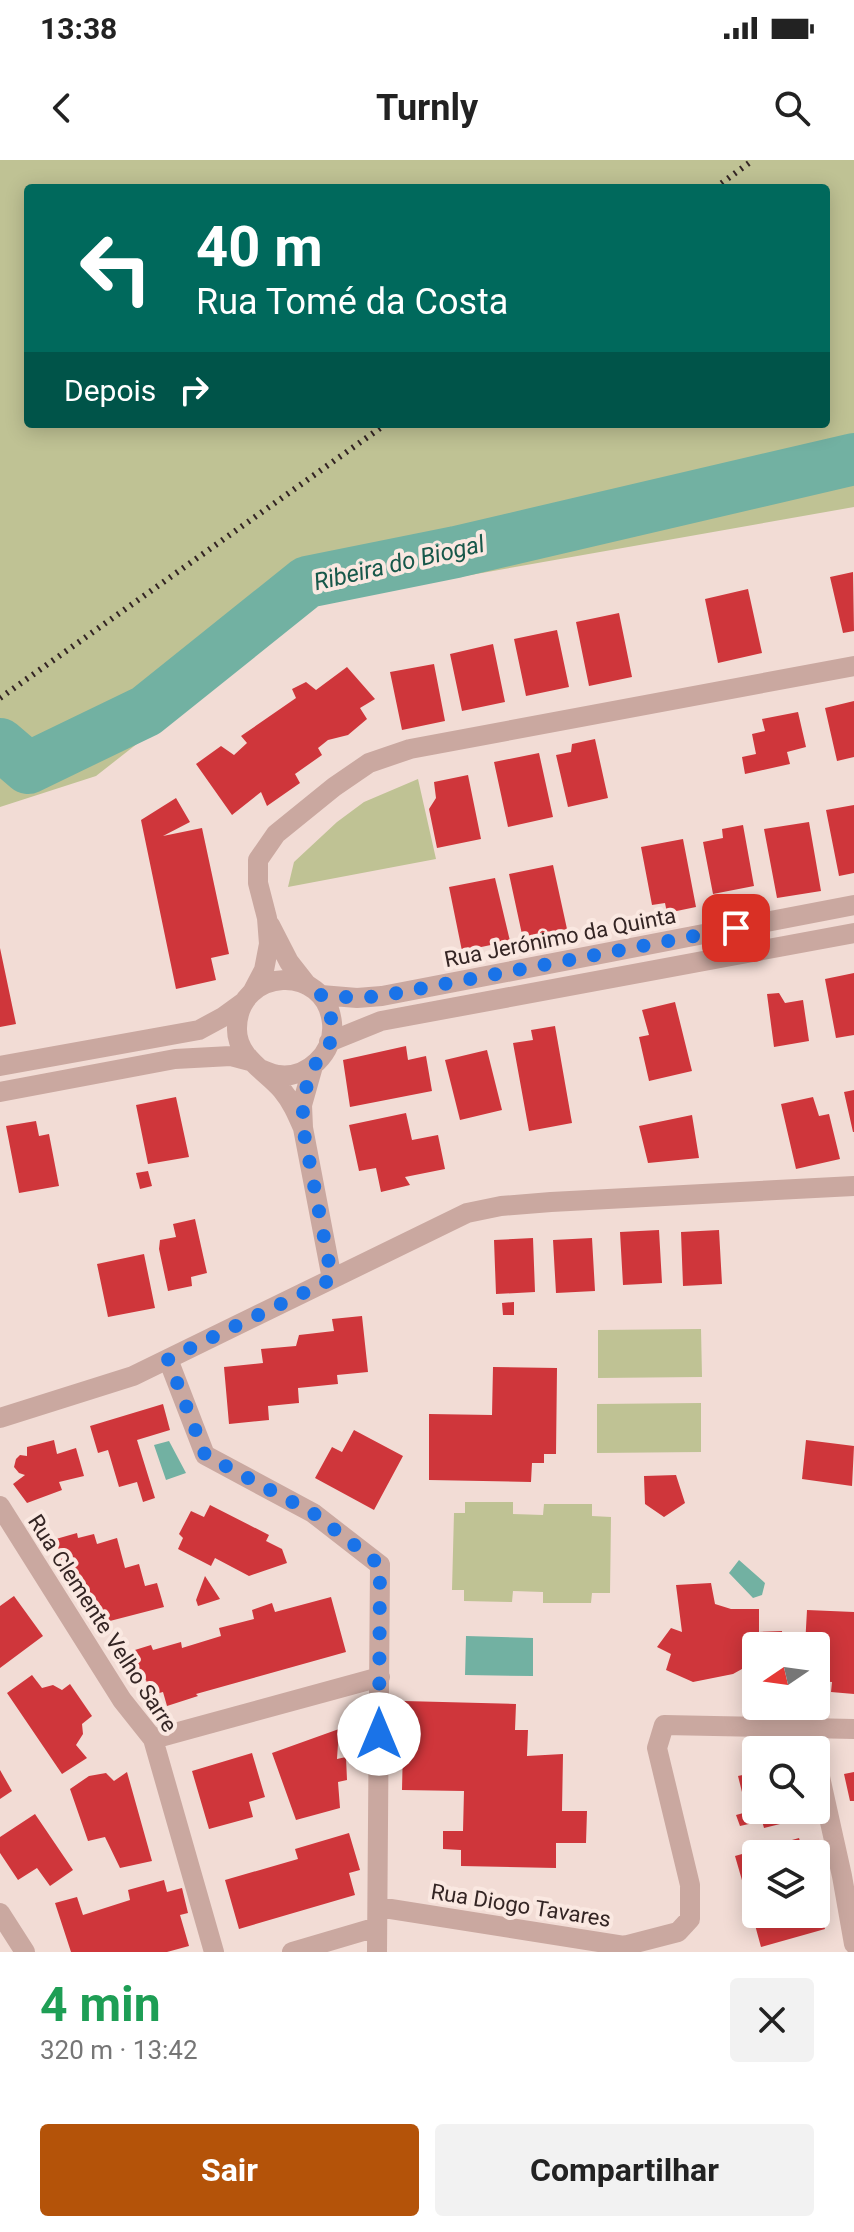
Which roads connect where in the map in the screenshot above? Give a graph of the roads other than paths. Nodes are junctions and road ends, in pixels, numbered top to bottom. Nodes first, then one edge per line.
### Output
1 (854, 666) edge
2 (854, 905) edge
3 (267, 918) junction
4 (854, 933) edge
5 (314, 990) junction
6 (249, 996) junction
7 (329, 1042) junction
8 (255, 1065) junction
9 (0, 1066) edge
10 (313, 1066) junction
11 (0, 1092) edge
12 (303, 1128) junction
13 (854, 1186) edge
14 (332, 1279) junction
15 (168, 1359) junction
16 (0, 1418) edge
17 (0, 1506) edge
18 (380, 1677) junction
19 (809, 1729) junction
20 (854, 1729) edge
21 (811, 1736) edge
22 (153, 1739) junction
23 (830, 1822) edge
24 (0, 1913) edge
25 (378, 1917) junction
26 (854, 1944) edge
27 (24, 1951) edge
28 (214, 1952) edge
29 (292, 1952) edge
30 (377, 1952) edge

1 - 3 street
2 - 5 street, Rua Jerónimo da Quinta
3 - 5 street
3 - 6 street
4 - 7 street
5 - 6 street, Rua Jerónimo da Quinta
5 - 7 street
6 - 8 street
6 - 9 street, Rua Jerónimo da Quinta
7 - 10 street
8 - 10 street
8 - 11 street
8 - 12 street
10 - 12 street
12 - 14 street
13 - 14 street
14 - 15 street
15 - 16 street
15 - 18 street
17 - 22 street, Rua Clemente Velho Sarre
18 - 22 street
18 - 25 street
19 - 20 street
19 - 21 street
19 - 25 street, Rua Diogo Tavares
22 - 28 street, Rua Clemente Velho Sarre
23 - 26 street
24 - 27 street
25 - 29 street
25 - 30 street

